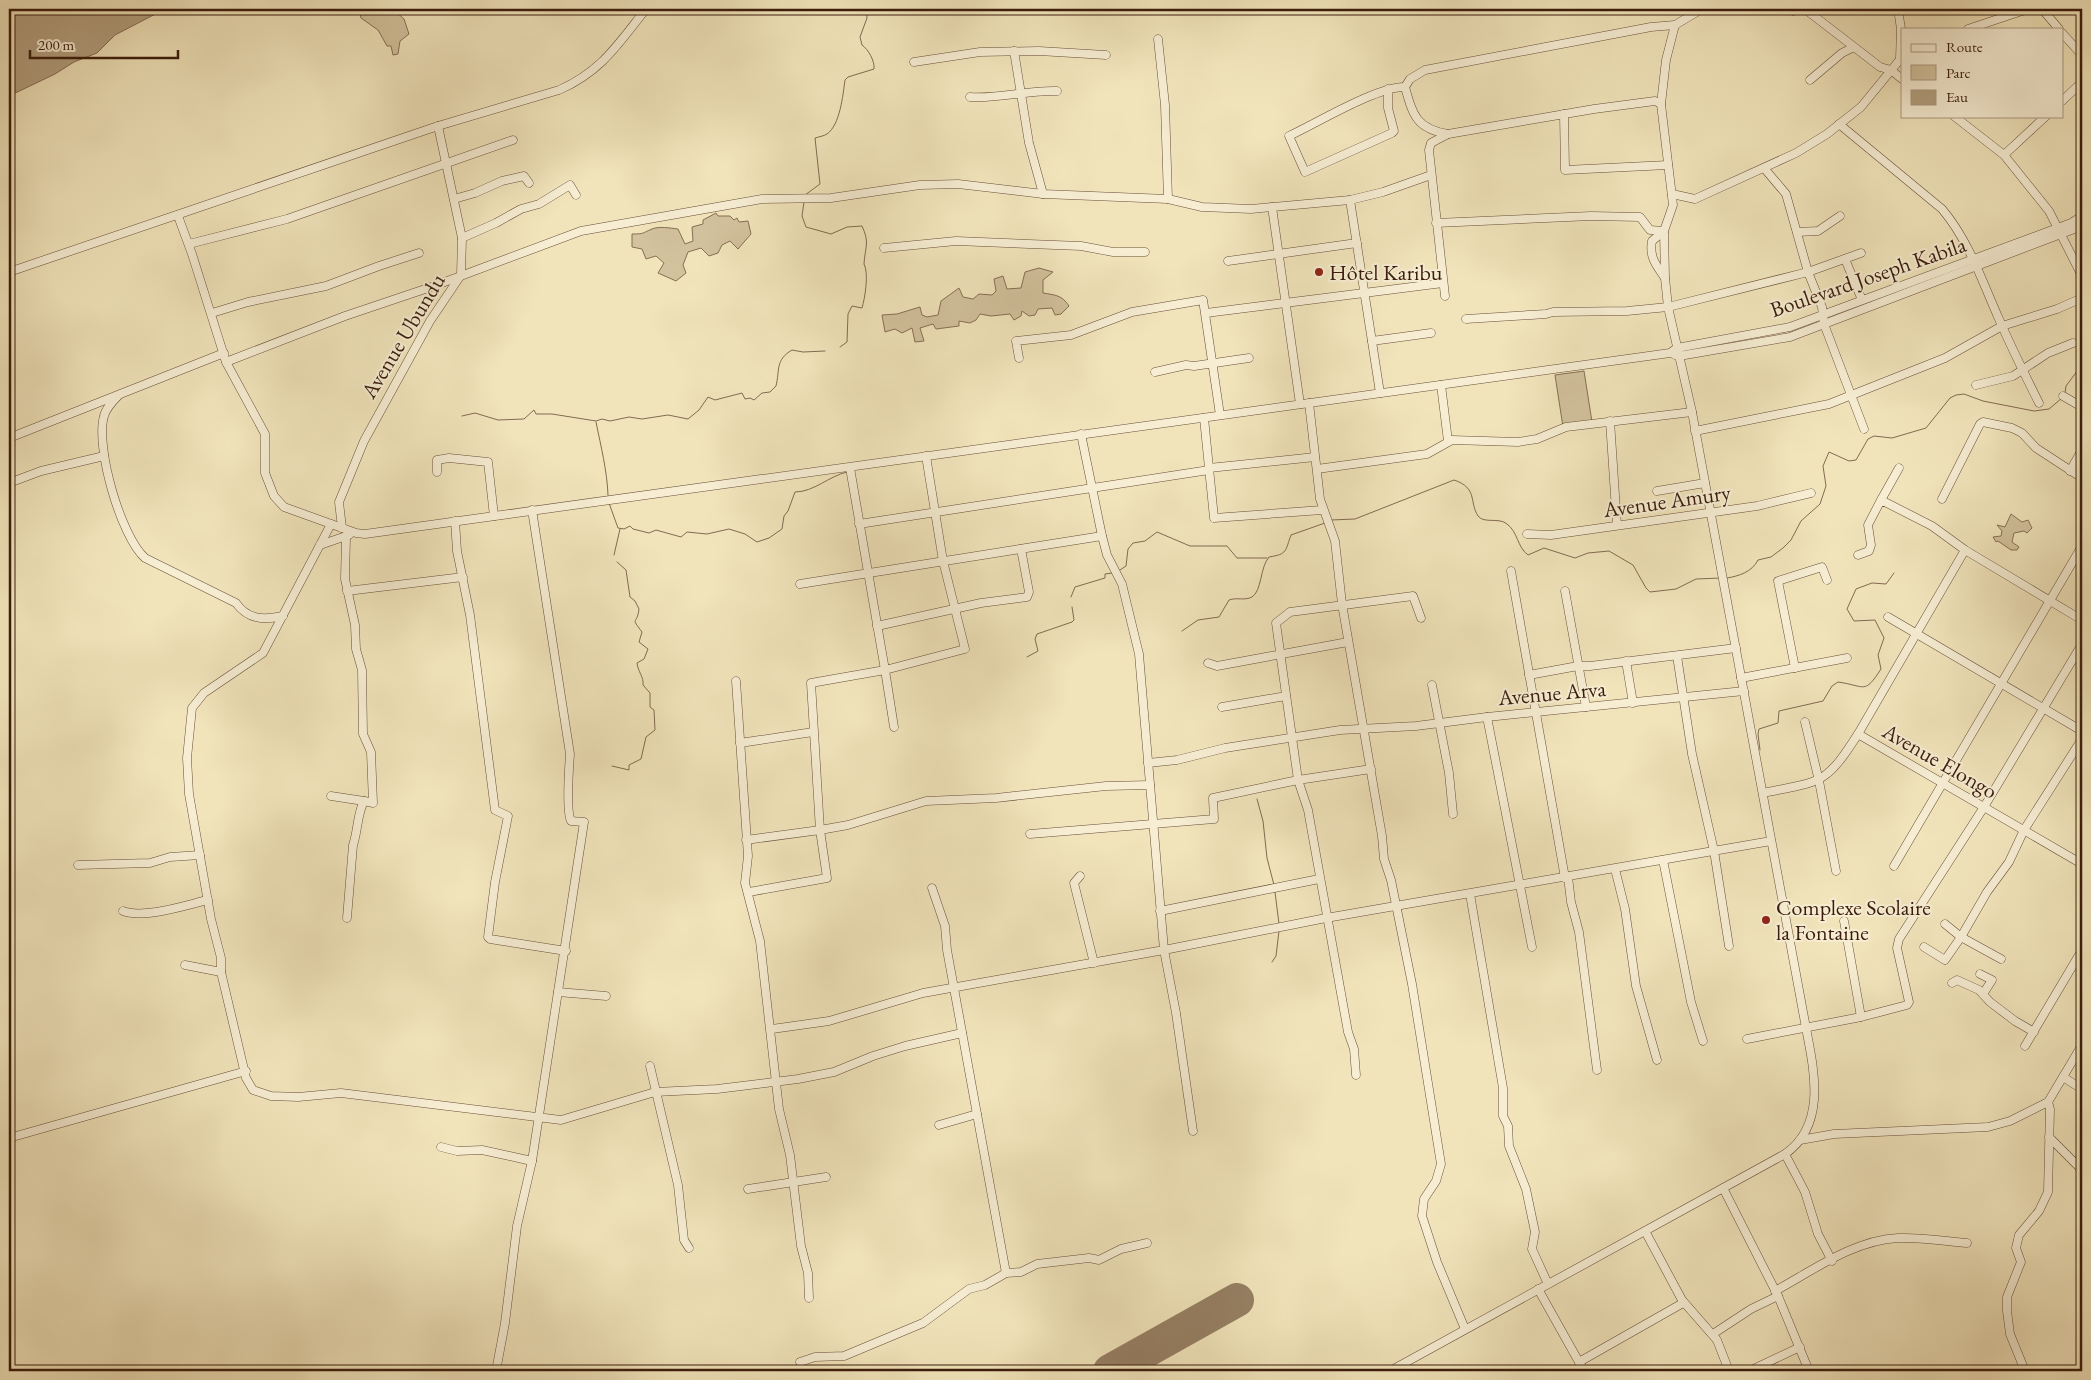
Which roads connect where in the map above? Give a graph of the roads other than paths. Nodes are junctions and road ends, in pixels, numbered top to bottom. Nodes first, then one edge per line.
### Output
1 (646, 9) edge
2 (1702, 9) edge
3 (1805, 9) edge
4 (1898, 9) edge
5 (2025, 9) edge
6 (2042, 9) edge
7 (1675, 25) junction
8 (1971, 28) edge
9 (2058, 28) edge
10 (2064, 35) edge
11 (1158, 39) dead end
12 (1854, 47) junction
13 (1014, 51) junction
14 (1106, 55) dead end
15 (2082, 55) edge
16 (1901, 58) edge
17 (914, 62) dead end
18 (1891, 70) junction
19 (1901, 77) edge
20 (1810, 80) dead end
21 (2082, 82) edge
22 (1406, 87) junction
23 (1388, 89) junction
24 (1057, 91) dead end
25 (1021, 94) junction
26 (970, 97) dead end
27 (2064, 99) edge
28 (1661, 104) junction
29 (1564, 114) junction
30 (1957, 118) edge
31 (2044, 118) edge
32 (1839, 124) junction
33 (438, 126) junction
34 (1425, 128) junction
35 (1448, 134) junction
36 (513, 140) dead end
37 (1431, 144) junction
38 (2004, 155) junction
39 (447, 165) junction
40 (1668, 165) junction
41 (1764, 168) junction
42 (1431, 175) junction
43 (529, 183) dead end
44 (1042, 194) junction
45 (1672, 194) junction
46 (576, 195) dead end
47 (454, 199) junction
48 (1168, 200) junction
49 (1350, 200) junction
50 (1272, 207) junction
51 (178, 216) junction
52 (1840, 216) dead end
53 (2082, 216) edge
54 (1436, 223) junction
55 (2082, 226) edge
56 (2058, 228) junction
57 (1664, 231) junction
58 (1797, 232) junction
59 (2063, 235) junction
60 (462, 238) junction
61 (1357, 243) junction
62 (189, 244) junction
63 (1967, 244) junction
64 (884, 248) dead end
65 (1146, 252) dead end
66 (419, 253) dead end
67 (1861, 253) dead end
68 (1278, 254) junction
69 (1845, 259) junction
70 (1973, 259) junction
71 (1228, 261) dead end
72 (1960, 264) junction
73 (1976, 267) junction
74 (9, 272) edge
75 (1808, 272) junction
76 (461, 275) junction
77 (2082, 276) edge
78 (1665, 278) junction
79 (1443, 283) junction
80 (1364, 293) junction
81 (1445, 296) dead end
82 (2082, 298) edge
83 (1862, 300) junction
84 (1285, 303) junction
85 (1668, 306) junction
86 (212, 313) junction
87 (1206, 313) junction
88 (1823, 314) junction
89 (1466, 319) dead end
90 (1824, 324) junction
91 (2002, 326) junction
92 (1431, 333) dead end
93 (1372, 341) junction
94 (2073, 343) dead end
95 (1674, 350) junction
96 (224, 353) junction
97 (1679, 356) junction
98 (1019, 358) dead end
99 (1249, 358) dead end
100 (226, 362) junction
101 (1213, 364) junction
102 (2023, 371) junction
103 (1155, 372) dead end
104 (1441, 385) junction
105 (1976, 385) dead end
106 (1380, 393) junction
107 (1849, 394) junction
108 (119, 395) junction
109 (2063, 396) dead end
110 (1309, 403) junction
111 (2039, 403) dead end
112 (1300, 404) junction
113 (2082, 407) edge
114 (1692, 412) junction
115 (1220, 415) junction
116 (1204, 418) junction
117 (1610, 421) junction
118 (1864, 429) dead end
119 (1695, 431) junction
120 (1081, 434) junction
121 (9, 438) edge
122 (1448, 441) junction
123 (2082, 450) edge
124 (104, 456) junction
125 (926, 456) junction
126 (1315, 456) junction
127 (850, 468) junction
128 (1899, 468) dead end
129 (1209, 469) junction
130 (1317, 469) junction
131 (2070, 471) junction
132 (437, 472) dead end
133 (2082, 478) edge
134 (9, 483) edge
135 (1705, 483) junction
136 (1092, 488) junction
137 (1657, 491) dead end
138 (1811, 493) dead end
139 (1942, 499) dead end
140 (1881, 500) junction
141 (532, 510) junction
142 (935, 512) junction
143 (1324, 513) junction
144 (1710, 513) junction
145 (494, 516) junction
146 (455, 521) junction
147 (331, 524) junction
148 (859, 524) junction
149 (1617, 525) junction
150 (342, 528) junction
151 (356, 533) junction
152 (1527, 534) dead end
153 (346, 536) junction
154 (1102, 536) junction
155 (320, 545) junction
156 (2082, 546) edge
157 (1021, 549) junction
158 (1965, 550) junction
159 (1858, 555) dead end
160 (943, 561) junction
161 (1511, 570) dead end
162 (868, 573) junction
163 (463, 577) junction
164 (1827, 580) dead end
165 (800, 584) dead end
166 (347, 591) junction
167 (1565, 591) dead end
168 (2049, 600) junction
169 (1342, 604) junction
170 (955, 608) junction
171 (283, 616) junction
172 (1888, 617) dead end
173 (1421, 618) dead end
174 (2082, 620) edge
175 (877, 626) junction
176 (1918, 634) junction
177 (1348, 642) junction
178 (2082, 644) edge
179 (1736, 648) junction
180 (1280, 654) junction
181 (1677, 656) junction
182 (1847, 658) dead end
183 (1626, 661) junction
184 (1208, 663) dead end
185 (1578, 666) junction
186 (1795, 668) junction
187 (885, 670) junction
188 (1530, 675) junction
189 (1741, 678) junction
190 (736, 681) dead end
191 (2001, 683) junction
192 (1432, 685) dead end
193 (1744, 691) junction
194 (1286, 696) junction
195 (1684, 698) junction
196 (1634, 703) junction
197 (1222, 707) dead end
198 (1586, 707) junction
199 (2044, 708) junction
200 (1536, 712) junction
201 (1486, 717) junction
202 (1804, 722) dead end
203 (1439, 723) junction
204 (894, 727) dead end
205 (1363, 728) junction
206 (2082, 731) edge
207 (813, 732) junction
208 (1858, 734) junction
209 (1292, 737) junction
210 (2082, 739) edge
211 (740, 743) junction
212 (1148, 762) junction
213 (1371, 769) junction
214 (1298, 780) junction
215 (1819, 781) junction
216 (1943, 783) junction
217 (1150, 785) junction
218 (1763, 793) junction
219 (331, 796) dead end
220 (364, 801) junction
221 (1984, 807) junction
222 (1453, 814) dead end
223 (1153, 825) junction
224 (820, 830) junction
225 (2024, 830) junction
226 (1030, 834) dead end
227 (746, 840) junction
228 (1771, 841) junction
229 (1714, 851) junction
230 (200, 855) junction
231 (1663, 860) junction
232 (2082, 864) edge
233 (78, 865) dead end
234 (1894, 866) dead end
235 (1615, 869) junction
236 (1836, 871) dead end
237 (1080, 876) dead end
238 (1567, 877) junction
239 (1320, 878) junction
240 (1518, 886) junction
241 (932, 888) dead end
242 (749, 892) junction
243 (1470, 894) junction
244 (208, 900) junction
245 (1397, 907) junction
246 (123, 910) dead end
247 (1160, 911) junction
248 (347, 918) dead end
249 (1326, 918) junction
250 (1844, 921) dead end
251 (1945, 924) dead end
252 (1961, 936) junction
253 (1729, 946) dead end
254 (1532, 947) dead end
255 (1924, 947) dead end
256 (1164, 950) junction
257 (2082, 950) edge
258 (566, 951) junction
259 (2001, 959) dead end
260 (1094, 963) junction
261 (185, 965) dead end
262 (221, 972) junction
263 (1980, 974) dead end
264 (1952, 983) dead end
265 (954, 989) junction
266 (558, 992) junction
267 (1983, 994) junction
268 (606, 996) dead end
269 (1860, 1017) junction
270 (1806, 1028) junction
271 (772, 1029) junction
272 (2034, 1032) junction
273 (962, 1033) junction
274 (1747, 1039) dead end
275 (1703, 1041) dead end
276 (2082, 1045) edge
277 (2025, 1046) dead end
278 (1657, 1060) dead end
279 (650, 1066) dead end
280 (1597, 1070) dead end
281 (246, 1071) junction
282 (1356, 1075) dead end
283 (2063, 1077) junction
284 (777, 1081) junction
285 (2082, 1089) edge
286 (655, 1092) junction
287 (2048, 1102) junction
288 (977, 1114) junction
289 (538, 1117) junction
290 (939, 1125) dead end
291 (1193, 1131) dead end
292 (2049, 1136) junction
293 (9, 1138) edge
294 (1800, 1140) junction
295 (441, 1147) dead end
296 (1784, 1154) junction
297 (532, 1161) junction
298 (2082, 1170) edge
299 (826, 1177) dead end
300 (793, 1182) junction
301 (1723, 1188) junction
302 (748, 1189) dead end
303 (1645, 1230) junction
304 (1147, 1243) dead end
305 (1966, 1243) dead end
306 (689, 1248) dead end
307 (1832, 1261) junction
308 (1006, 1273) junction
309 (1548, 1284) junction
310 (1538, 1289) junction
311 (1776, 1294) junction
312 (809, 1298) dead end
313 (1684, 1303) dead end
314 (1465, 1329) junction
315 (1713, 1334) junction
316 (1800, 1347) junction
317 (800, 1362) dead end
318 (1579, 1362) junction
319 (496, 1371) edge
320 (1390, 1371) edge
321 (1584, 1371) edge
322 (1729, 1371) edge
323 (1749, 1371) edge
324 (1809, 1371) edge
325 (2025, 1371) edge

1 - 33 street
2 - 7 street
3 - 12 street
4 - 16 street
5 - 8 street
6 - 9 street
7 - 22 street
7 - 28 street
10 - 15 street
11 - 48 street
12 - 18 street
12 - 20 street
13 - 14 street
13 - 17 street
13 - 25 street
16 - 18 street
18 - 19 street
18 - 32 street
21 - 27 street
22 - 23 street
22 - 34 street
23 - 23 street
24 - 25 street
25 - 26 street
25 - 44 street
28 - 29 street
28 - 40 street
29 - 35 street
29 - 40 street
30 - 38 street
31 - 38 street
32 - 41 street
32 - 63 street
33 - 39 street, Avenue Ubundu
33 - 51 street
34 - 35 street
34 - 37 street
35 - 37 street
36 - 39 street
37 - 42 street
38 - 56 street
39 - 47 street, Avenue Ubundu
39 - 62 street
40 - 45 street
41 - 45 street
41 - 58 street
42 - 49 street
42 - 54 street
43 - 47 street
44 - 48 street
44 - 76 street
45 - 57 street
46 - 60 street
47 - 60 street, Avenue Ubundu
48 - 50 street
49 - 50 street
49 - 61 street
50 - 68 street
51 - 62 street
51 - 74 street
52 - 58 street
53 - 56 street, Boulevard Joseph Kabila
54 - 57 street
54 - 79 street
55 - 59 street, Boulevard Joseph Kabila
56 - 59 street
56 - 70 street, Boulevard Joseph Kabila
57 - 78 street
57 - 78 street
58 - 75 street
59 - 73 street, Boulevard Joseph Kabila
59 - 77 street
60 - 76 street, Avenue Ubundu
61 - 68 street
61 - 80 street
62 - 86 street
63 - 70 street
63 - 72 street
64 - 65 street
66 - 86 street
67 - 69 street
68 - 71 street
68 - 84 street
69 - 75 street
69 - 83 street
70 - 72 street, Boulevard Joseph Kabila
70 - 73 street
72 - 83 street, Boulevard Joseph Kabila
73 - 90 street, Boulevard Joseph Kabila
73 - 91 street
75 - 85 street
75 - 88 street
76 - 100 street
76 - 150 street, Avenue Ubundu
78 - 85 street
79 - 80 street
79 - 81 street
80 - 84 street
80 - 93 street
82 - 91 street
83 - 88 street, Boulevard Joseph Kabila
84 - 87 street
84 - 112 street
85 - 89 street
85 - 95 street
86 - 96 street
87 - 98 street
87 - 101 street
88 - 90 street
88 - 95 street, Boulevard Joseph Kabila
90 - 97 street, Boulevard Joseph Kabila
90 - 107 street
91 - 102 street
91 - 107 street
92 - 93 street
93 - 106 street
94 - 102 street
95 - 97 street, Boulevard Joseph Kabila
95 - 104 street
96 - 100 street
96 - 108 street
97 - 114 street
99 - 101 street
100 - 147 street
101 - 103 street
101 - 115 street
102 - 105 street
102 - 111 street
104 - 106 street
104 - 122 street
106 - 110 street
107 - 118 street
107 - 119 street
108 - 121 street
108 - 124 street
109 - 113 street
110 - 112 street
110 - 126 street
112 - 115 street
114 - 117 street
114 - 119 street
115 - 116 street
116 - 120 street
116 - 129 street
117 - 122 street
117 - 149 street
119 - 135 street
120 - 125 street
120 - 136 street
122 - 130 street
123 - 131 street
124 - 134 street
124 - 171 street
125 - 127 street
125 - 142 street
126 - 129 street
126 - 130 street
127 - 141 street
127 - 148 street
128 - 140 street
129 - 136 street
129 - 143 street
130 - 143 street
131 - 133 street
131 - 139 street
132 - 145 street
135 - 137 street
135 - 144 street
136 - 142 street
136 - 154 street
138 - 144 street, Avenue Amury
140 - 158 street
140 - 159 street
141 - 145 street
141 - 258 street
142 - 148 street
142 - 160 street
143 - 169 street
144 - 149 street, Avenue Amury
144 - 179 street
145 - 146 street
146 - 151 street
146 - 163 street
147 - 150 street
147 - 155 street
148 - 162 street
149 - 152 street, Avenue Amury
150 - 151 street
151 - 153 street
153 - 155 street
153 - 166 street
154 - 157 street
154 - 212 street
155 - 171 street
156 - 168 street
157 - 160 street
157 - 170 street
158 - 168 street
158 - 176 street
160 - 162 street
160 - 170 street
161 - 188 street
162 - 165 street
162 - 175 street
163 - 166 street
163 - 258 street
164 - 186 street
166 - 220 street
167 - 185 street
168 - 174 street
168 - 191 street
169 - 173 street
169 - 177 street
169 - 180 street
170 - 175 street
170 - 187 street
171 - 230 street
172 - 176 street
175 - 187 street
176 - 191 street
176 - 208 street
177 - 180 street
177 - 205 street
178 - 199 street
179 - 181 street
179 - 189 street
180 - 184 street
180 - 194 street
181 - 183 street
181 - 195 street
182 - 186 street
183 - 185 street
183 - 196 street
185 - 188 street
185 - 198 street
186 - 189 street
187 - 204 street
187 - 207 street
188 - 200 street
189 - 193 street
190 - 211 street
191 - 199 street
191 - 216 street
192 - 203 street
193 - 195 street, Avenue Arva
193 - 218 street
194 - 197 street
194 - 209 street
195 - 196 street, Avenue Arva
195 - 229 street
196 - 198 street, Avenue Arva
198 - 200 street, Avenue Arva
199 - 206 street
199 - 221 street
200 - 201 street, Avenue Arva
200 - 238 street
201 - 203 street, Avenue Arva
201 - 240 street
202 - 215 street
203 - 205 street, Avenue Arva
203 - 222 street
205 - 209 street, Avenue Arva
205 - 213 street
207 - 211 street
207 - 224 street
208 - 215 street, Avenue Elongo
208 - 216 street, Avenue Elongo
209 - 212 street, Avenue Arva
209 - 214 street
210 - 225 street
211 - 227 street
212 - 217 street
213 - 214 street
213 - 245 street
214 - 223 street
214 - 239 street
215 - 218 street, Avenue Elongo
215 - 236 street
216 - 221 street, Avenue Elongo
216 - 234 street
217 - 223 street
217 - 224 street
218 - 228 street
219 - 220 street
220 - 248 street
221 - 225 street, Avenue Elongo
221 - 269 street
223 - 226 street
223 - 247 street
224 - 227 street
224 - 242 street
225 - 232 street, Avenue Elongo
225 - 252 street
227 - 242 street
228 - 229 street
228 - 270 street
229 - 231 street
229 - 253 street
230 - 233 street
230 - 244 street
231 - 235 street
231 - 275 street
235 - 238 street
235 - 278 street
237 - 260 street
238 - 240 street
238 - 280 street
239 - 247 street
239 - 249 street
240 - 243 street
240 - 254 street
241 - 265 street
242 - 271 street
243 - 245 street
243 - 309 street
244 - 246 street
244 - 262 street
245 - 249 street
245 - 314 street
247 - 256 street
249 - 256 street
249 - 282 street
250 - 269 street
251 - 252 street
252 - 255 street
252 - 259 street
256 - 260 street
256 - 291 street
257 - 272 street
258 - 266 street
260 - 265 street
261 - 262 street
262 - 281 street
263 - 267 street
264 - 267 street
265 - 271 street
265 - 273 street
266 - 268 street
266 - 289 street
267 - 272 street
269 - 270 street
270 - 274 street
270 - 294 street
271 - 284 street
272 - 277 street
273 - 284 street
273 - 288 street
276 - 283 street
279 - 286 street
281 - 289 street
281 - 293 street
283 - 285 street
283 - 287 street
284 - 286 street
284 - 300 street
286 - 289 street
286 - 306 street
287 - 292 street
287 - 294 street
288 - 290 street
288 - 308 street
289 - 297 street
292 - 298 street
292 - 325 street
294 - 296 street
295 - 297 street
296 - 301 street
296 - 307 street
297 - 319 street
299 - 300 street
300 - 302 street
300 - 312 street
301 - 303 street
301 - 311 street
303 - 309 street
303 - 315 street
304 - 308 street
305 - 307 street
307 - 311 street
308 - 317 street
309 - 310 street
310 - 314 street
310 - 318 street
311 - 315 street
311 - 316 street
313 - 318 street
314 - 320 street
315 - 322 street
316 - 323 street
316 - 324 street
318 - 321 street

